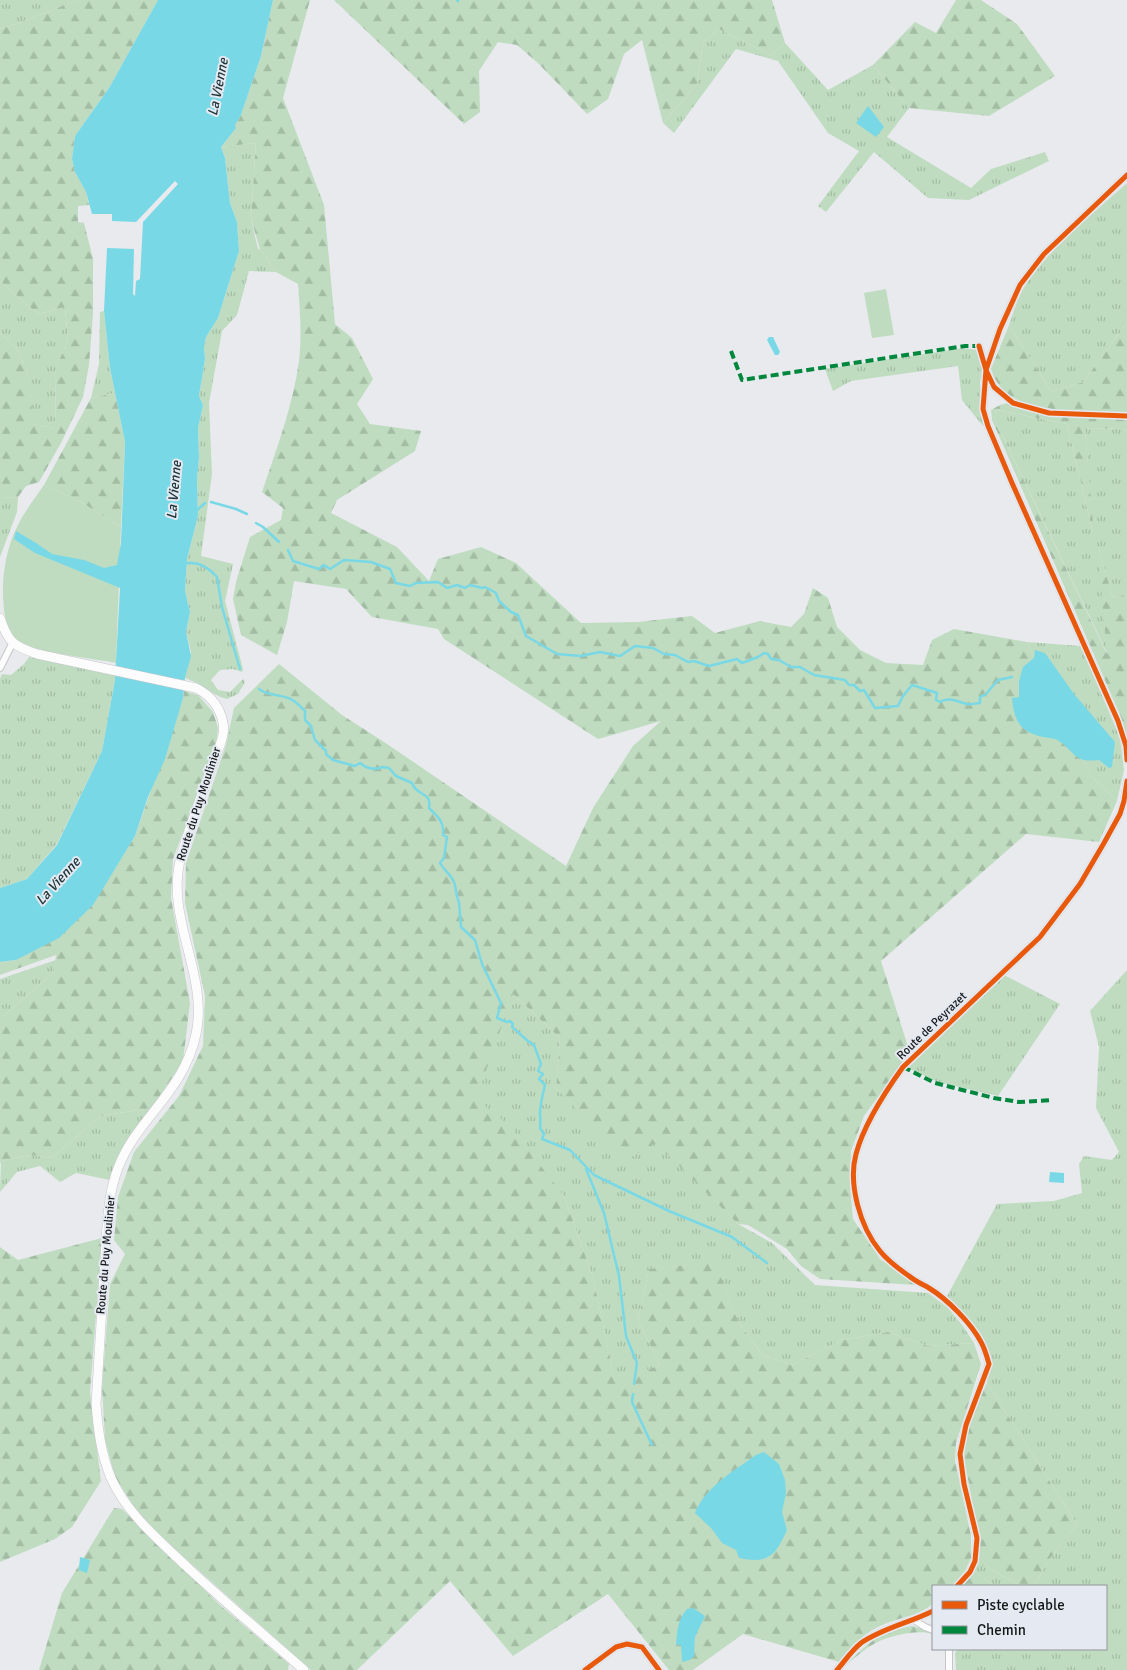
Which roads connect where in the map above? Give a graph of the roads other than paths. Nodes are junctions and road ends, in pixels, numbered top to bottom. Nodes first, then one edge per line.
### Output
1 (1127, 175) edge
2 (979, 346) dead end
3 (986, 370) junction
4 (1127, 416) edge
5 (0, 618) edge
6 (12, 644) junction
7 (0, 668) edge
8 (1127, 760) edge
9 (1127, 781) edge
10 (958, 1585) edge
11 (932, 1611) edge
12 (914, 1620) junction
13 (932, 1630) edge
14 (949, 1650) edge
15 (304, 1670) edge
16 (585, 1670) edge
17 (659, 1670) edge
18 (837, 1670) edge
19 (949, 1670) edge

1 - 3 street
2 - 3 street
3 - 4 street
3 - 8 street
5 - 6 main road
6 - 7 street
6 - 15 main road, Route du Puy Moulinier
9 - 10 street, Route de Peyrazet
11 - 12 street
12 - 13 street
12 - 18 street
14 - 19 street
16 - 17 street

